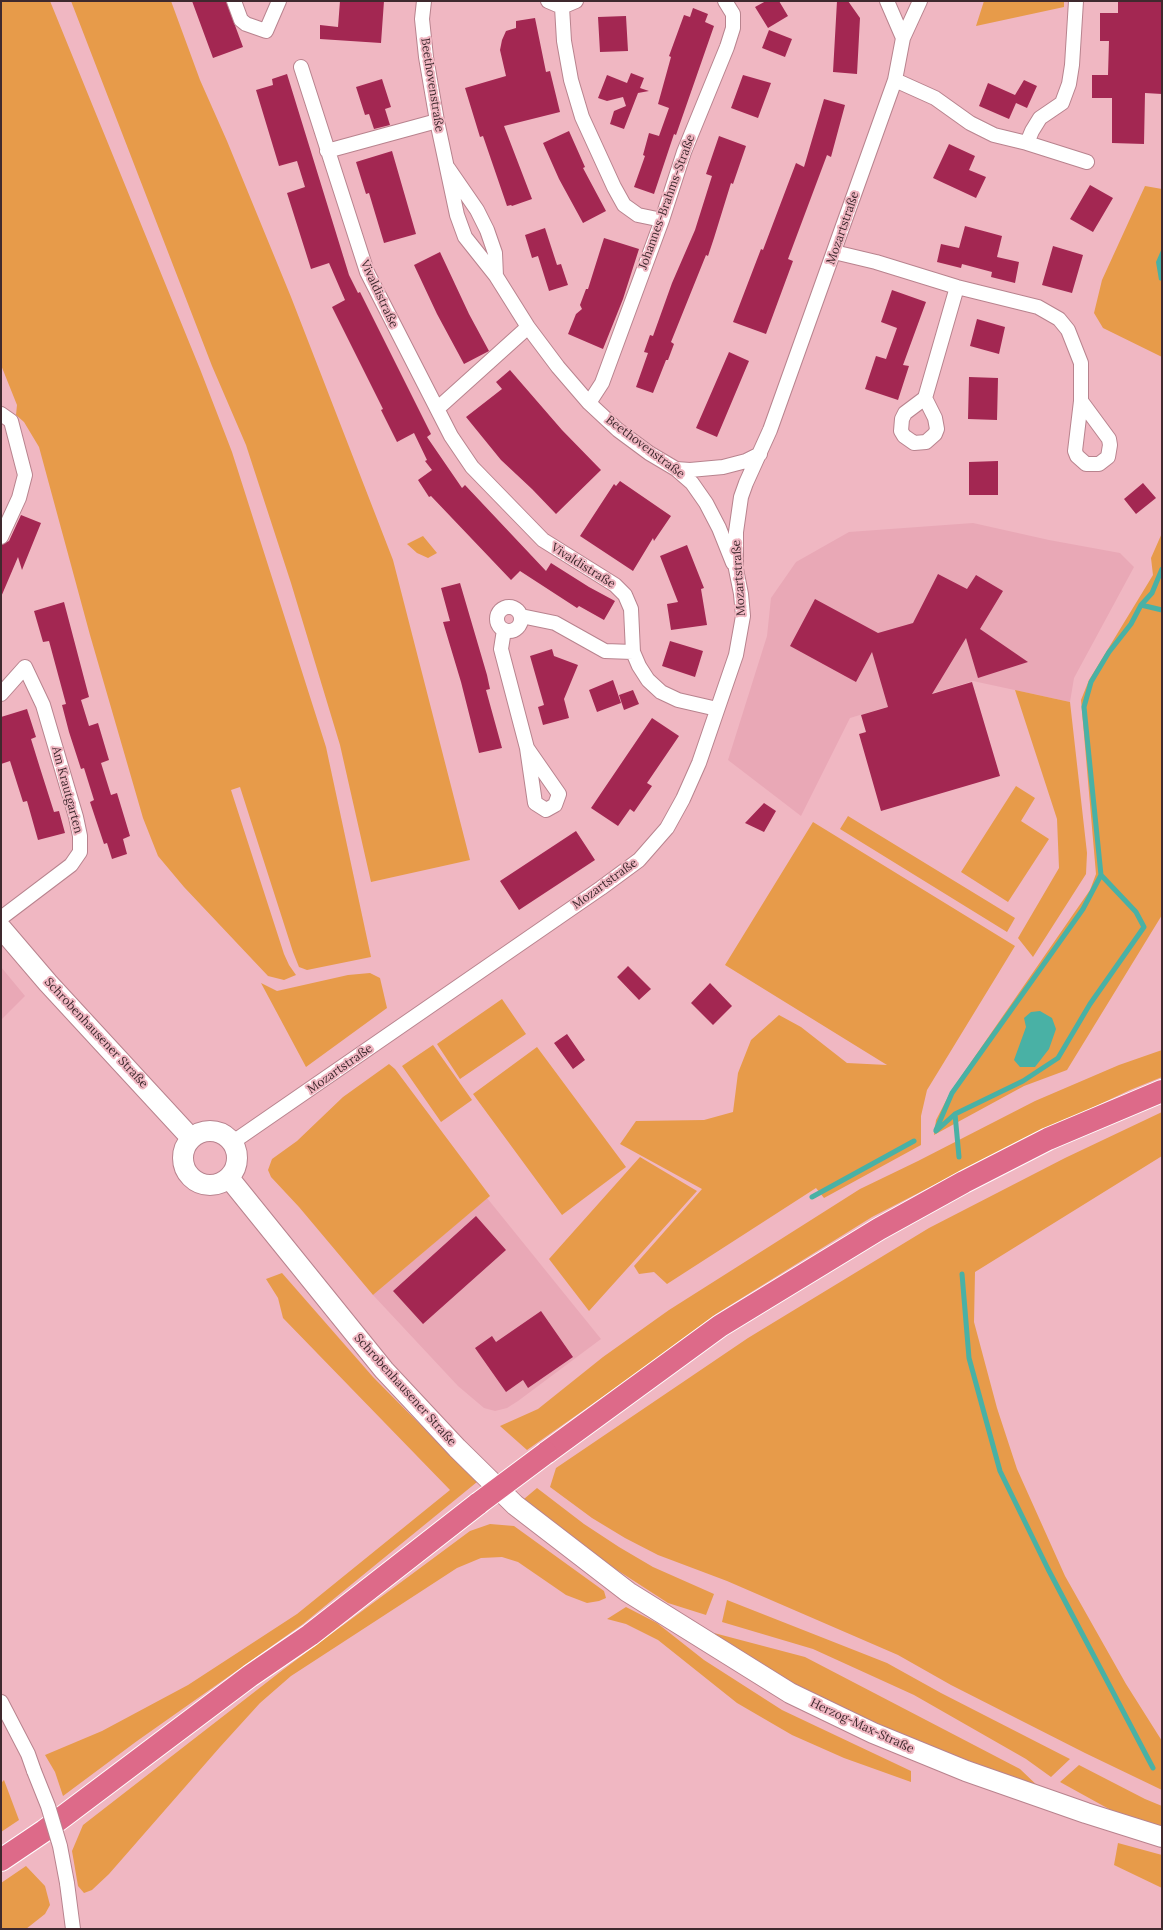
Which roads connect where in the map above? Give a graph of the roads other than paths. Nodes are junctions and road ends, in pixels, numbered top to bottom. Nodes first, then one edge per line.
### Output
1 (234, 1) edge
2 (279, 1) edge
3 (424, 1) edge
4 (548, 1) edge
5 (576, 1) edge
6 (725, 1) edge
7 (887, 1) edge
8 (920, 1) edge
9 (1076, 1) edge
10 (562, 7) junction
11 (903, 38) junction
12 (301, 67) dead end
13 (895, 80) junction
14 (437, 121) junction
15 (1027, 143) junction
16 (327, 151) junction
17 (1087, 162) dead end
18 (448, 168) junction
19 (662, 220) junction
20 (834, 252) junction
21 (496, 276) junction
22 (957, 287) junction
23 (528, 327) junction
24 (925, 398) dead end
25 (1081, 401) dead end
26 (589, 403) junction
27 (437, 409) junction
28 (1, 414) edge
29 (760, 454) junction
30 (676, 469) junction
31 (1, 537) edge
32 (736, 569) junction
33 (521, 616) junction
34 (504, 630) junction
35 (633, 652) junction
36 (1, 694) edge
37 (717, 709) junction
38 (527, 748) dead end
39 (1, 918) edge
40 (1, 928) edge
41 (1162, 1092) edge
42 (192, 1138) junction
43 (233, 1142) junction
44 (229, 1178) junction
45 (587, 1561) joint
46 (1, 1702) edge
47 (1162, 1837) edge
48 (1, 1860) edge
49 (73, 1929) edge

1 - 2 street
3 - 14 street, Beethovenstraße
4 - 10 street
5 - 10 street
6 - 19 street, Johannes-Brahms-Straße
7 - 11 street
8 - 11 street, Mozartstraße
9 - 15 street
10 - 19 street
11 - 13 street, Mozartstraße
12 - 16 street, Vivaldistraße
13 - 15 street
13 - 20 street, Mozartstraße
14 - 16 street
14 - 18 street, Beethovenstraße
15 - 17 street
16 - 27 street, Vivaldistraße
18 - 21 street, Beethovenstraße
18 - 21 street, Beethovenstraße
19 - 26 street, Johannes-Brahms-Straße
20 - 22 street
20 - 29 street, Mozartstraße
21 - 23 street, Beethovenstraße
22 - 24 street
22 - 25 street
23 - 26 street, Beethovenstraße
23 - 27 street
26 - 30 street, Beethovenstraße
27 - 35 street, Vivaldistraße
28 - 31 street
29 - 30 street
29 - 32 street, Mozartstraße
30 - 32 street, Beethovenstraße
32 - 37 street, Mozartstraße
33 - 34 street
33 - 34 street
33 - 35 street
34 - 38 street
35 - 37 street, Vivaldistraße
36 - 39 street, Am Krautgarten
37 - 43 street, Mozartstraße
40 - 42 main road, Schrobenhausener Straße
41 - 48 highway, bridge
42 - 43 main road
42 - 44 main road
43 - 44 main road
44 - 45 main road, Schrobenhausener Straße
45 - 47 main road, Herzog-Max-Straße
46 - 49 street, bridge

